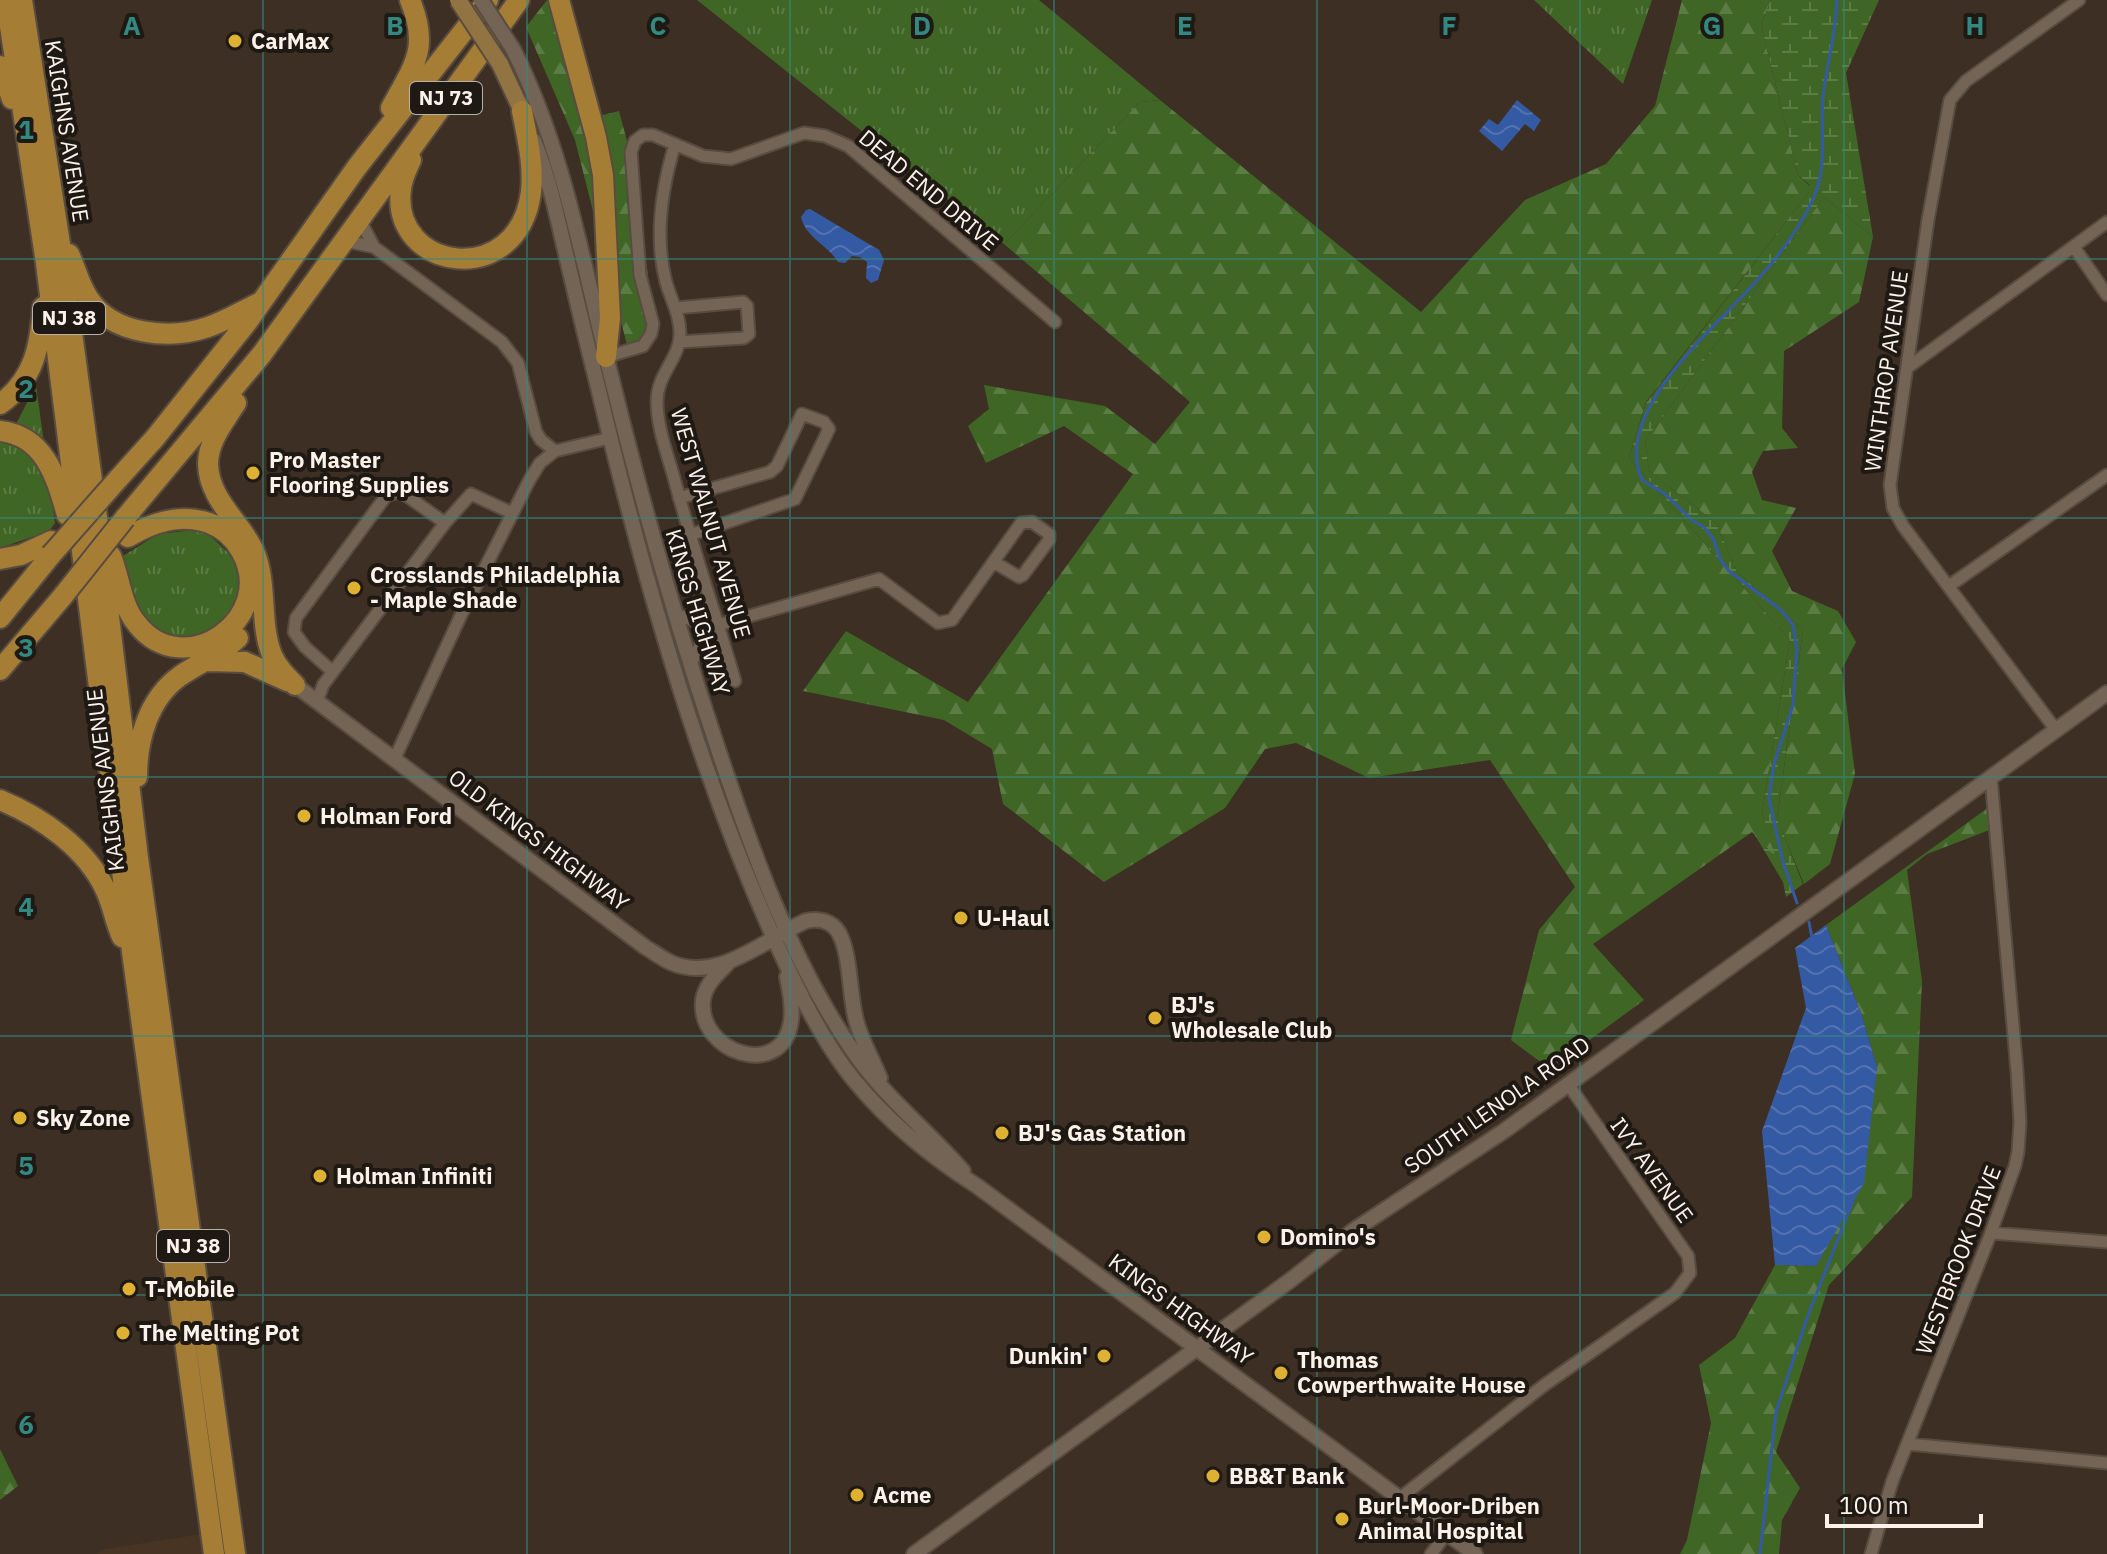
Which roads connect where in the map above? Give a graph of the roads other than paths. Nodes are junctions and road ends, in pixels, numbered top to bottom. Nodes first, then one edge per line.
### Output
1 (410, 0) edge
2 (458, 0) edge
3 (481, 0) edge
4 (488, 0) edge
5 (519, 0) edge
6 (559, 0) edge
7 (2079, 0) edge
8 (19, 1) edge
9 (0, 66) edge
10 (522, 111) junction
11 (434, 114) junction
12 (23, 115) junction
13 (675, 144) junction
14 (357, 167) junction
15 (360, 220) junction
16 (2107, 222) edge
17 (345, 241) junction
18 (60, 244) junction
19 (374, 247) junction
20 (2074, 247) junction
21 (46, 263) junction
22 (2107, 295) edge
23 (262, 301) junction
24 (676, 308) junction
25 (1055, 322) dead end
26 (679, 342) junction
27 (262, 354) junction
28 (606, 357) junction
29 (1907, 368) junction
30 (0, 404) edge
31 (0, 431) edge
32 (610, 438) junction
33 (555, 451) junction
34 (2107, 475) edge
35 (679, 498) junction
36 (512, 513) junction
37 (90, 522) junction
38 (445, 523) junction
39 (126, 528) junction
40 (690, 535) junction
41 (51, 548) junction
42 (86, 555) junction
43 (0, 559) edge
44 (994, 562) junction
45 (1949, 586) junction
46 (262, 587) junction
47 (675, 614) junction
48 (0, 618) edge
49 (718, 625) junction
50 (207, 661) junction
51 (690, 665) junction
52 (0, 670) edge
53 (333, 672) junction
54 (735, 681) dead end
55 (295, 685) junction
56 (2107, 693) edge
57 (317, 702) junction
58 (2056, 730) junction
59 (394, 760) junction
60 (1991, 778) junction
61 (0, 800) edge
62 (136, 841) junction
63 (788, 930) junction
64 (774, 937) junction
65 (133, 959) junction
66 (730, 960) junction
67 (785, 961) junction
68 (1568, 1084) junction
69 (888, 1096) junction
70 (977, 1186) junction
71 (1991, 1233) junction
72 (2107, 1242) edge
73 (1196, 1348) junction
74 (1908, 1444) junction
75 (2107, 1463) edge
76 (1400, 1498) junction
77 (1447, 1533) junction
78 (214, 1554) edge
79 (235, 1554) edge
80 (914, 1554) edge
81 (1431, 1554) edge
82 (1475, 1554) edge
83 (1871, 1554) edge

1 - 14 highway
2 - 10 main road, KINGS HIGHWAY, bridge
3 - 28 main road, KINGS HIGHWAY, bridge
4 - 14 highway, NJ 73
5 - 11 highway, NJ 73
6 - 28 highway
7 - 29 street, WINTHROP AVENUE
8 - 12 highway, KAIGHNS AVENUE / NJ 38
8 - 18 highway, KAIGHNS AVENUE / NJ 38
9 - 12 highway
10 - 11 highway
10 - 32 main road, KINGS HIGHWAY
11 - 15 highway, NJ 73
12 - 21 highway, KAIGHNS AVENUE / NJ 38
13 - 24 street
13 - 25 street, DEAD END DRIVE
13 - 28 street, DEAD END DRIVE
14 - 23 highway, NJ 73
15 - 17 highway, NJ 73
15 - 19 street
16 - 20 street
17 - 19 street
17 - 27 highway, NJ 73
18 - 23 highway
18 - 37 highway, KAIGHNS AVENUE / NJ 38
19 - 33 street
20 - 22 street
20 - 29 street
21 - 30 highway
21 - 42 highway, KAIGHNS AVENUE / NJ 38
23 - 37 highway, NJ 73, bridge
24 - 26 street
24 - 26 street
26 - 35 street, WEST WALNUT AVENUE
27 - 39 highway, NJ 73
27 - 46 highway
28 - 47 main road, KINGS HIGHWAY
29 - 45 street, WINTHROP AVENUE
31 - 42 highway
32 - 33 street
32 - 64 main road, KINGS HIGHWAY
33 - 36 street
34 - 45 street
35 - 40 street, WEST WALNUT AVENUE
35 - 40 street
36 - 38 street
36 - 59 street
37 - 39 highway
37 - 41 highway, bridge
37 - 62 highway, KAIGHNS AVENUE / NJ 38
38 - 53 street
38 - 53 street
39 - 42 highway
40 - 49 street, WEST WALNUT AVENUE
41 - 43 highway
41 - 48 highway
42 - 52 highway, bridge
42 - 65 highway, KAIGHNS AVENUE / NJ 38
44 - 44 street
44 - 49 street
45 - 58 street, WINTHROP AVENUE
46 - 50 highway
46 - 55 highway
47 - 49 street
47 - 51 main road, KINGS HIGHWAY
49 - 51 street
49 - 54 street, WEST WALNUT AVENUE
50 - 55 highway
50 - 62 highway
51 - 63 main road, KINGS HIGHWAY
53 - 57 street
55 - 57 main road, OLD KINGS HIGHWAY
56 - 58 main road, SOUTH LENOLA ROAD
57 - 59 main road, OLD KINGS HIGHWAY
58 - 60 main road, SOUTH LENOLA ROAD
59 - 66 main road, OLD KINGS HIGHWAY
60 - 68 main road, SOUTH LENOLA ROAD
60 - 71 street, WESTBROOK DRIVE
61 - 65 highway
62 - 79 highway, KAIGHNS AVENUE / NJ 38
63 - 64 main road, OLD KINGS HIGHWAY
63 - 69 main road, KINGS HIGHWAY
63 - 69 main road, OLD KINGS HIGHWAY
64 - 66 main road, OLD KINGS HIGHWAY
64 - 67 main road
65 - 78 highway, KAIGHNS AVENUE / NJ 38
66 - 67 main road
67 - 70 main road, KINGS HIGHWAY
68 - 73 main road, SOUTH LENOLA ROAD
68 - 76 street, IVY AVENUE
69 - 70 main road, KINGS HIGHWAY
70 - 73 main road, KINGS HIGHWAY
71 - 72 street
71 - 74 street, WESTBROOK DRIVE
73 - 76 main road, KINGS HIGHWAY
73 - 80 main road, SOUTH LENOLA ROAD
74 - 75 street
74 - 83 street, WESTBROOK DRIVE
76 - 77 main road, KINGS HIGHWAY
77 - 81 street
77 - 82 main road, KINGS HIGHWAY

